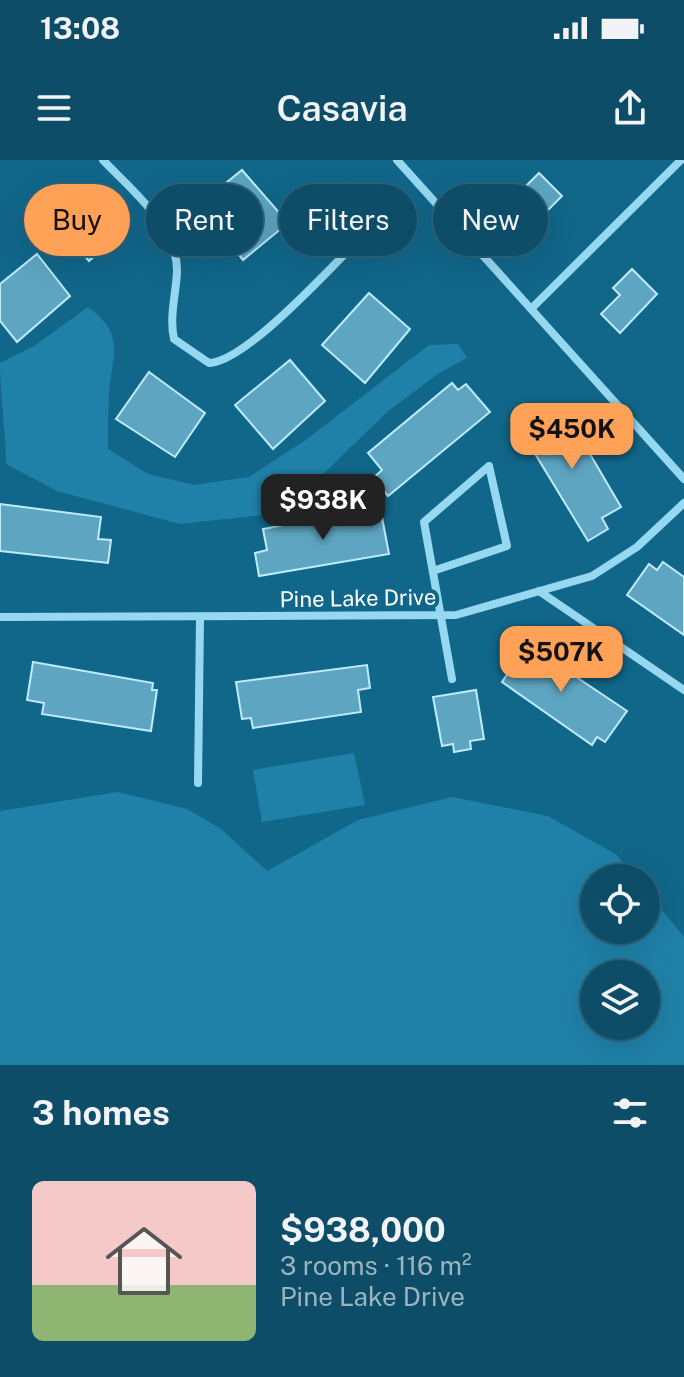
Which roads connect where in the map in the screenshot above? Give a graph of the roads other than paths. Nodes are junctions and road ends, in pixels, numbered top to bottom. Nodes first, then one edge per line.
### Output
1 (103, 160) edge
2 (397, 160) edge
3 (681, 160) edge
4 (343, 256) edge
5 (531, 309) junction
6 (684, 479) edge
7 (684, 503) edge
8 (433, 571) junction
9 (539, 591) junction
10 (441, 615) junction
11 (0, 617) edge
12 (200, 618) junction
13 (452, 679) dead end
14 (684, 690) edge
15 (198, 783) dead end

1 - 4 street
2 - 5 street
3 - 5 street
5 - 6 street
7 - 9 street, Pine Lake Drive
8 - 8 street
8 - 10 street
9 - 10 street, Pine Lake Drive
9 - 14 street
10 - 12 street, Pine Lake Drive
10 - 13 street
11 - 12 street, Pine Lake Drive
12 - 15 street

